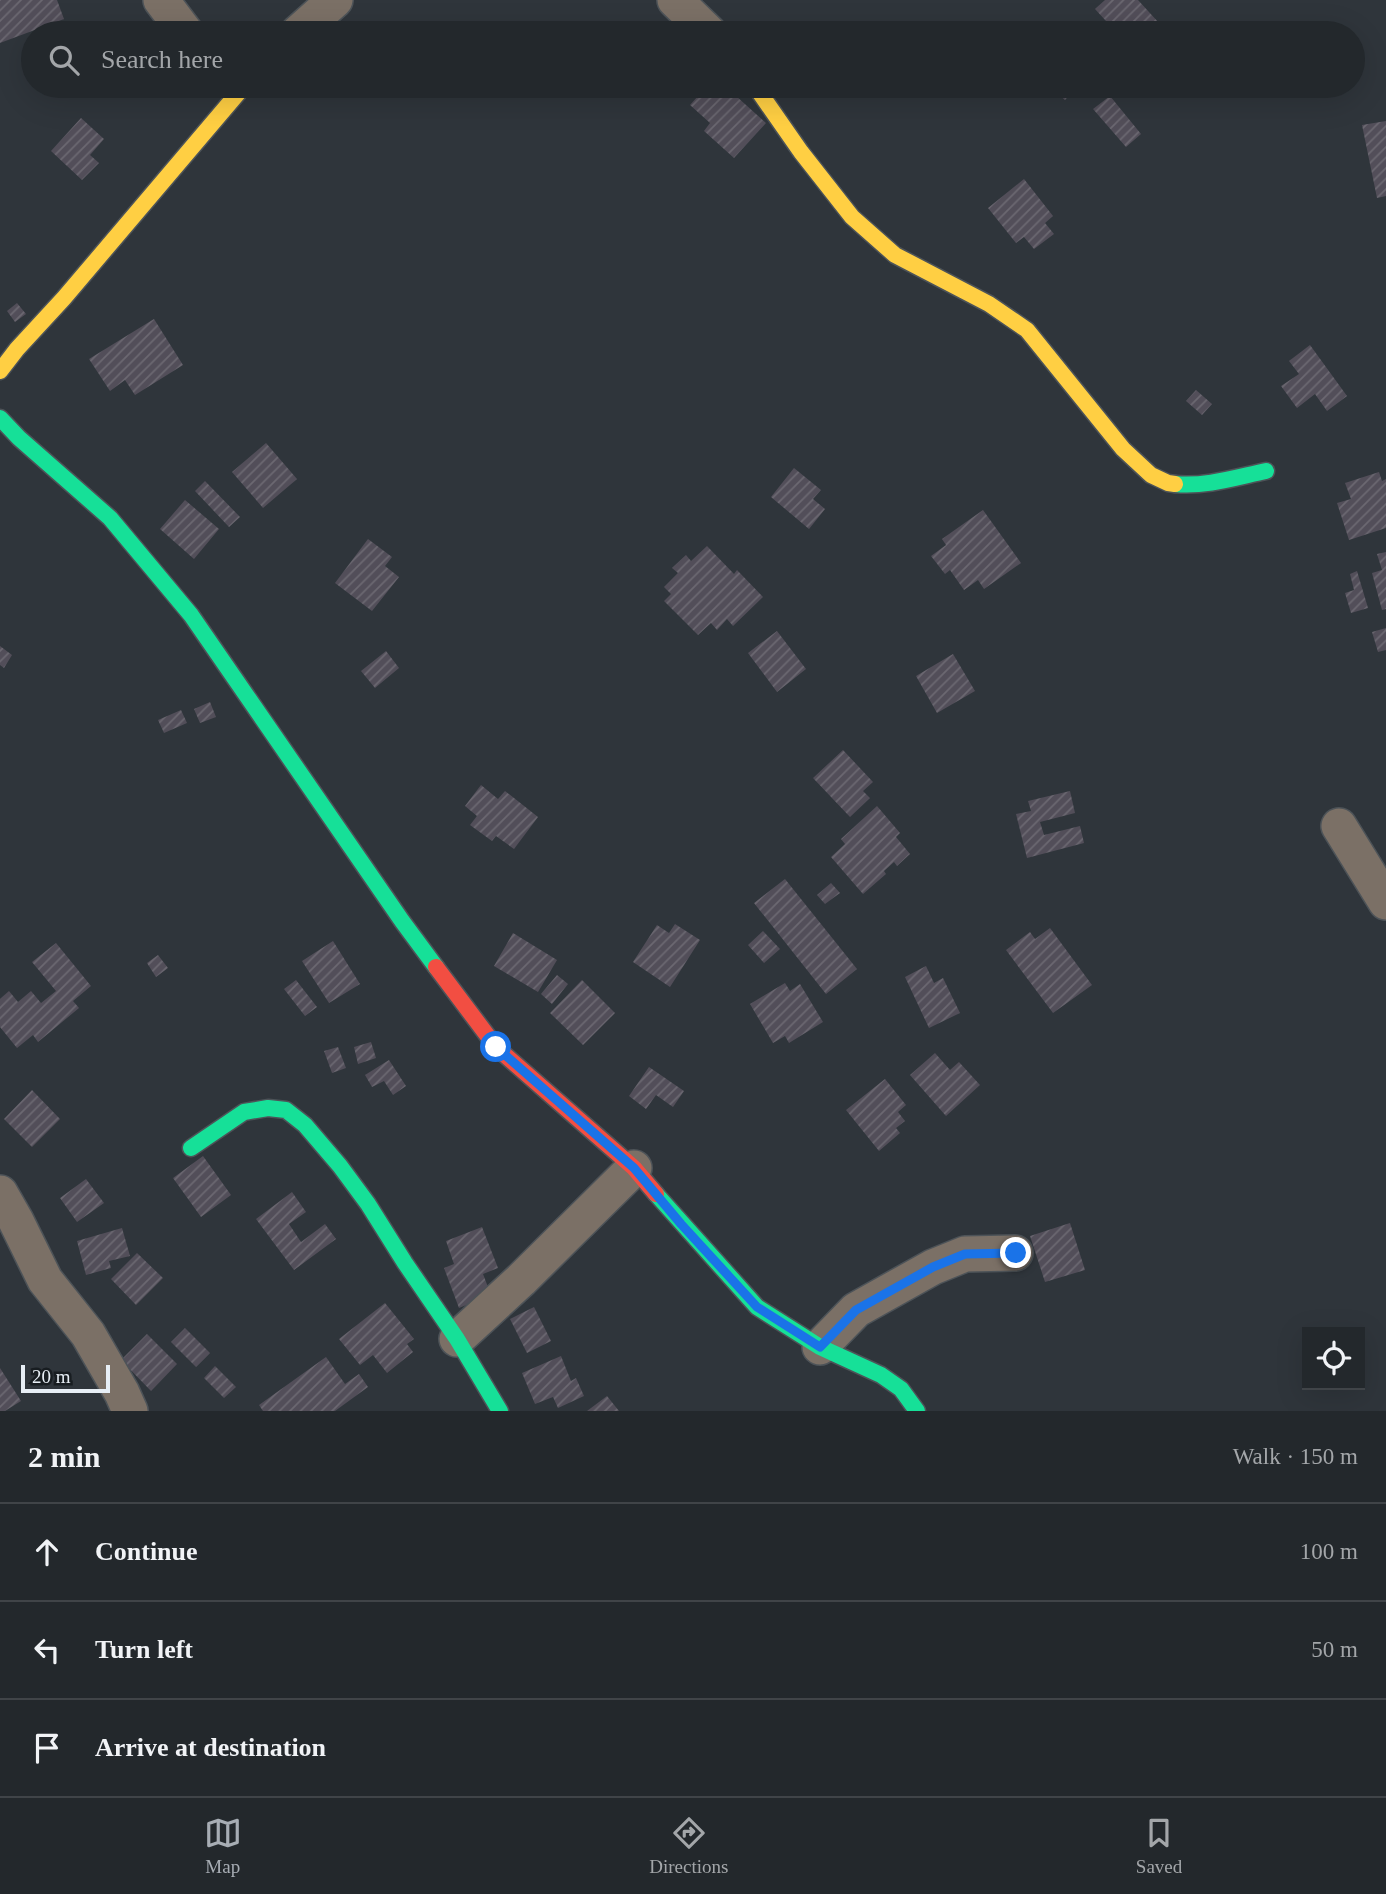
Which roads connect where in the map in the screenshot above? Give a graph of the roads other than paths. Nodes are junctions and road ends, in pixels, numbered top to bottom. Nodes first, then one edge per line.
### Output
1 (161, 0) edge
2 (335, 0) edge
3 (675, 0) edge
4 (177, 21) edge
5 (311, 21) edge
6 (697, 21) edge
7 (228, 98) edge
8 (763, 98) edge
9 (0, 371) edge
10 (0, 418) edge
11 (1266, 471) dead end
12 (1339, 826) dead end
13 (1386, 902) edge
14 (191, 1147) dead end
15 (634, 1168) junction
16 (0, 1193) edge
17 (1016, 1253) dead end
18 (457, 1339) junction
19 (820, 1347) junction
20 (130, 1411) edge
21 (500, 1411) edge
22 (917, 1411) edge

1 - 4 street
2 - 5 street
3 - 6 street
7 - 9 street
8 - 11 street
10 - 15 street
12 - 13 street
14 - 18 street
15 - 18 street
15 - 19 street
16 - 20 street
17 - 19 street
18 - 21 street
19 - 22 street

